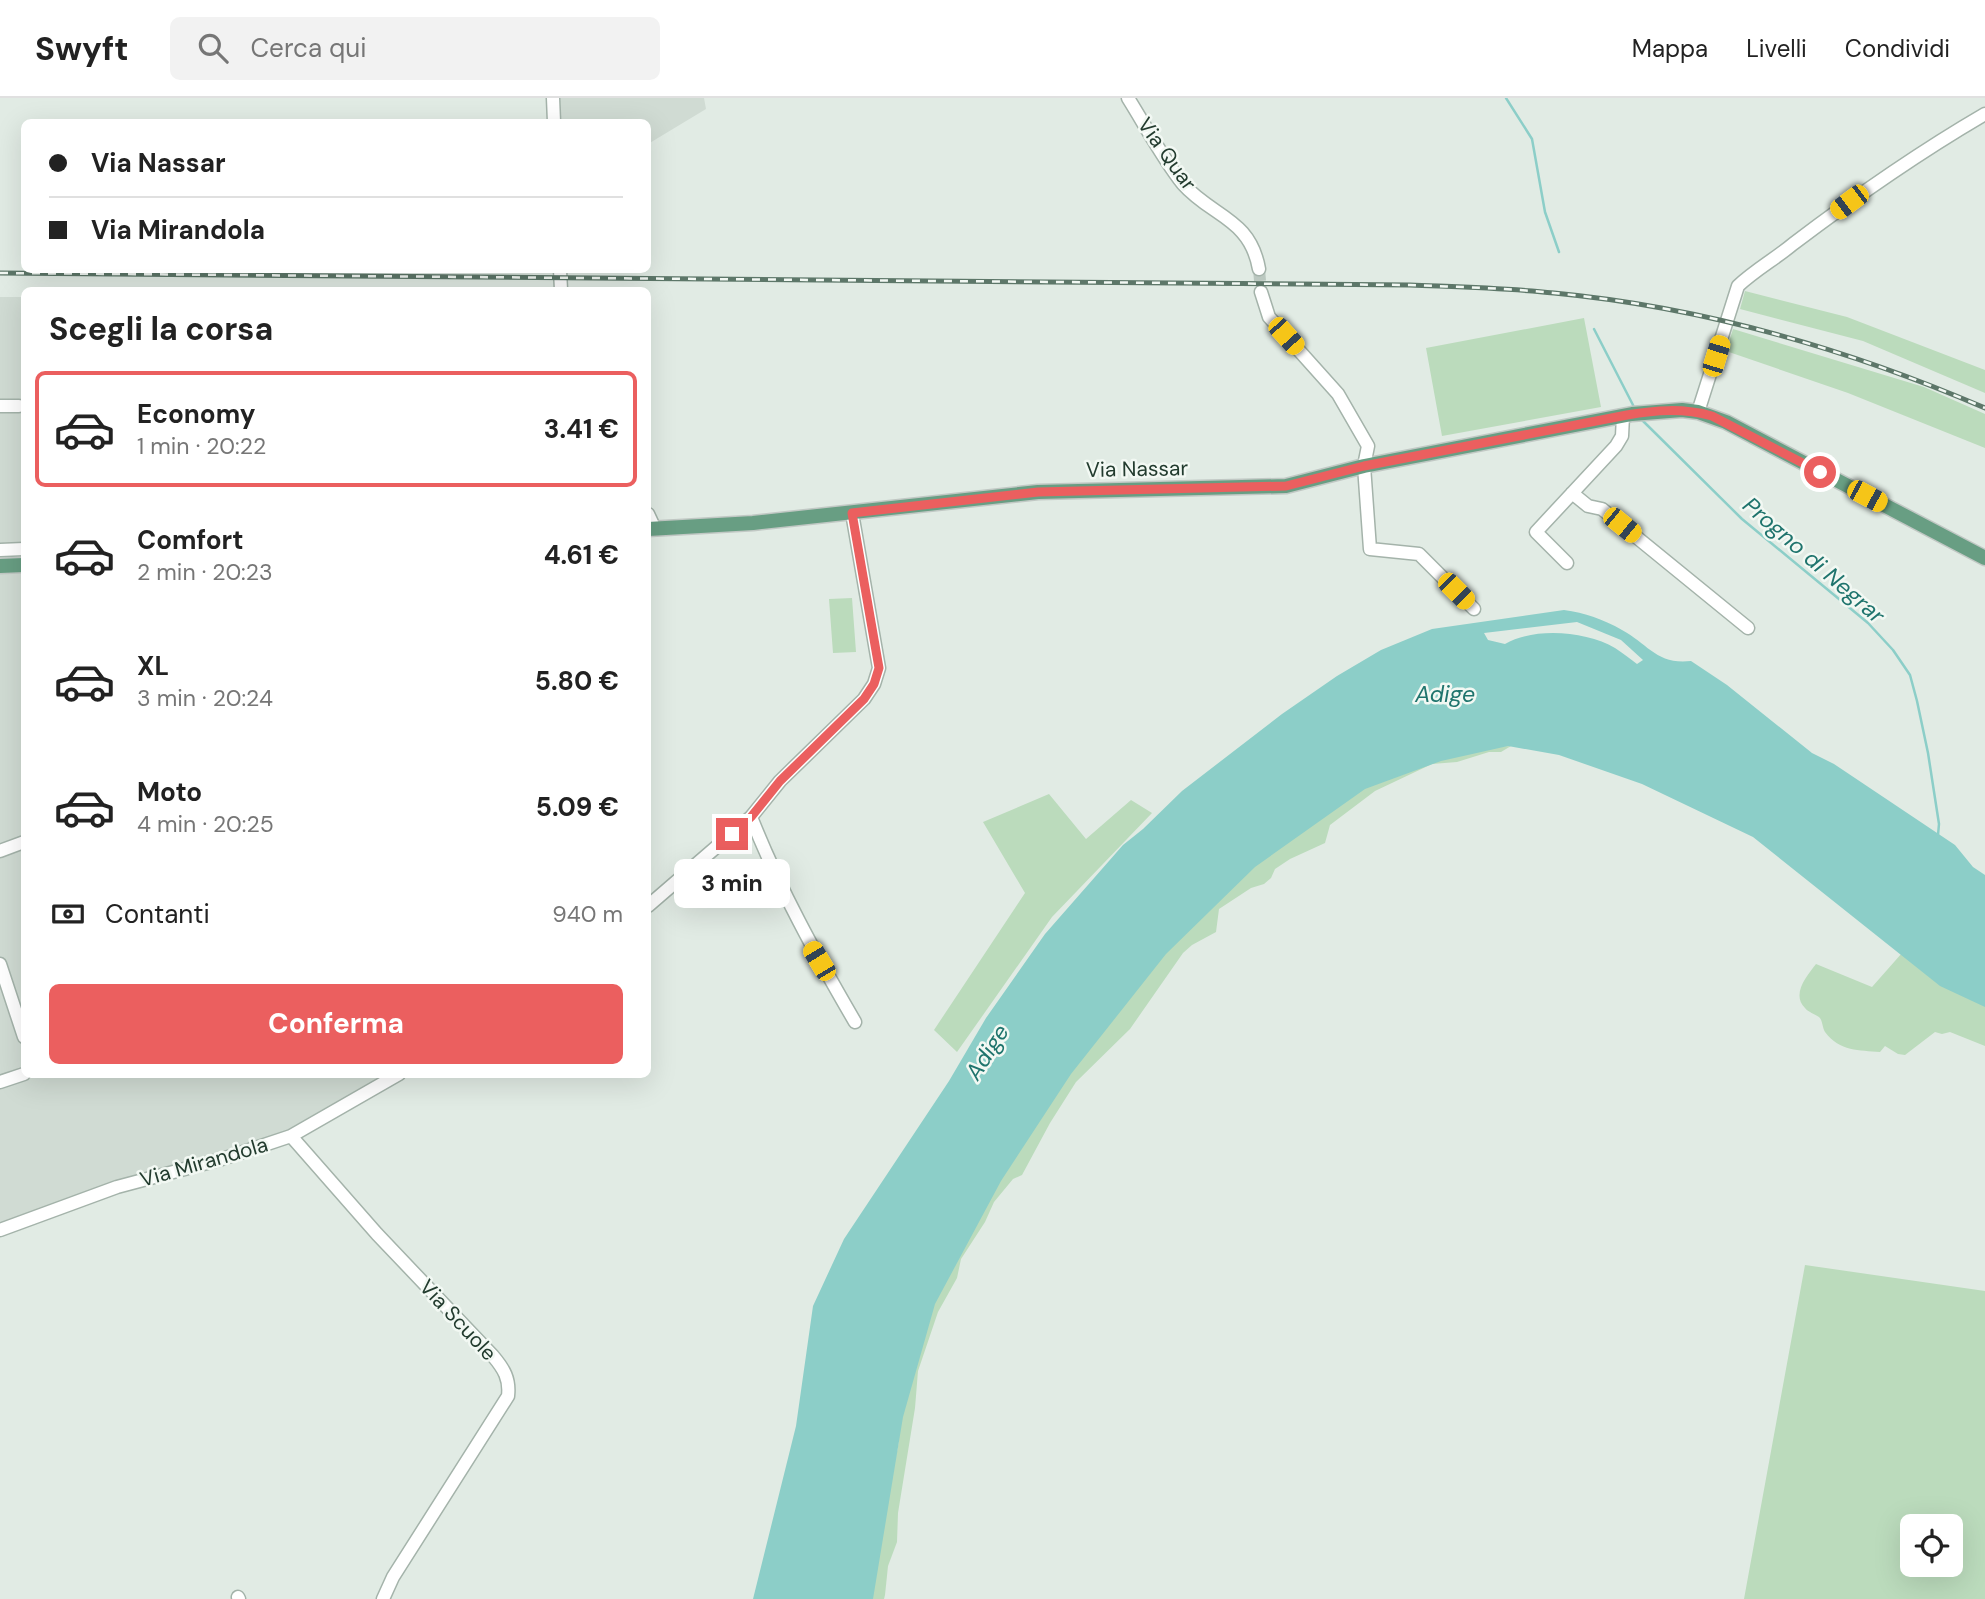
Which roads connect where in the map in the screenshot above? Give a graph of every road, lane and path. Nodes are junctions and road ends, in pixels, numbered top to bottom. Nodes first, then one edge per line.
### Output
1 (553, 98) edge
2 (1128, 98) edge
3 (1985, 114) edge
4 (554, 119) edge
5 (1259, 269) tunnel mouth
6 (1261, 292) tunnel mouth
7 (0, 406) edge
8 (19, 406) dead end
9 (1698, 412) junction
10 (1628, 415) junction
11 (1364, 466) junction
12 (1572, 493) junction
13 (852, 513) junction
14 (651, 529) edge
15 (21, 549) edge
16 (0, 550) edge
17 (1985, 558) edge
18 (1567, 563) dead end
19 (21, 565) edge
20 (0, 566) edge
21 (1474, 609) dead end
22 (1748, 628) dead end
23 (751, 817) junction
24 (21, 843) edge
25 (0, 850) edge
26 (651, 902) edge
27 (0, 964) edge
28 (855, 1022) dead end
29 (21, 1028) edge
30 (21, 1075) edge
31 (392, 1078) edge
32 (0, 1082) edge
33 (290, 1136) junction
34 (0, 1230) edge
35 (383, 1599) edge

1 - 4 street
2 - 5 street, Via Quar
3 - 9 street
6 - 11 street
7 - 8 street
9 - 10 main road, Via Nassar
9 - 17 main road, Via Nassar
10 - 11 main road, Via Nassar
10 - 12 street
11 - 13 main road, Via Nassar
11 - 21 street
12 - 18 street
12 - 22 street
13 - 14 main road, Via Nassar
13 - 23 street
15 - 16 street
19 - 20 main road
23 - 26 street
23 - 28 street
24 - 25 street
27 - 29 street
30 - 32 street
31 - 33 street, Via Mirandola
33 - 34 street, Via Mirandola
33 - 35 street, Via Scuole

